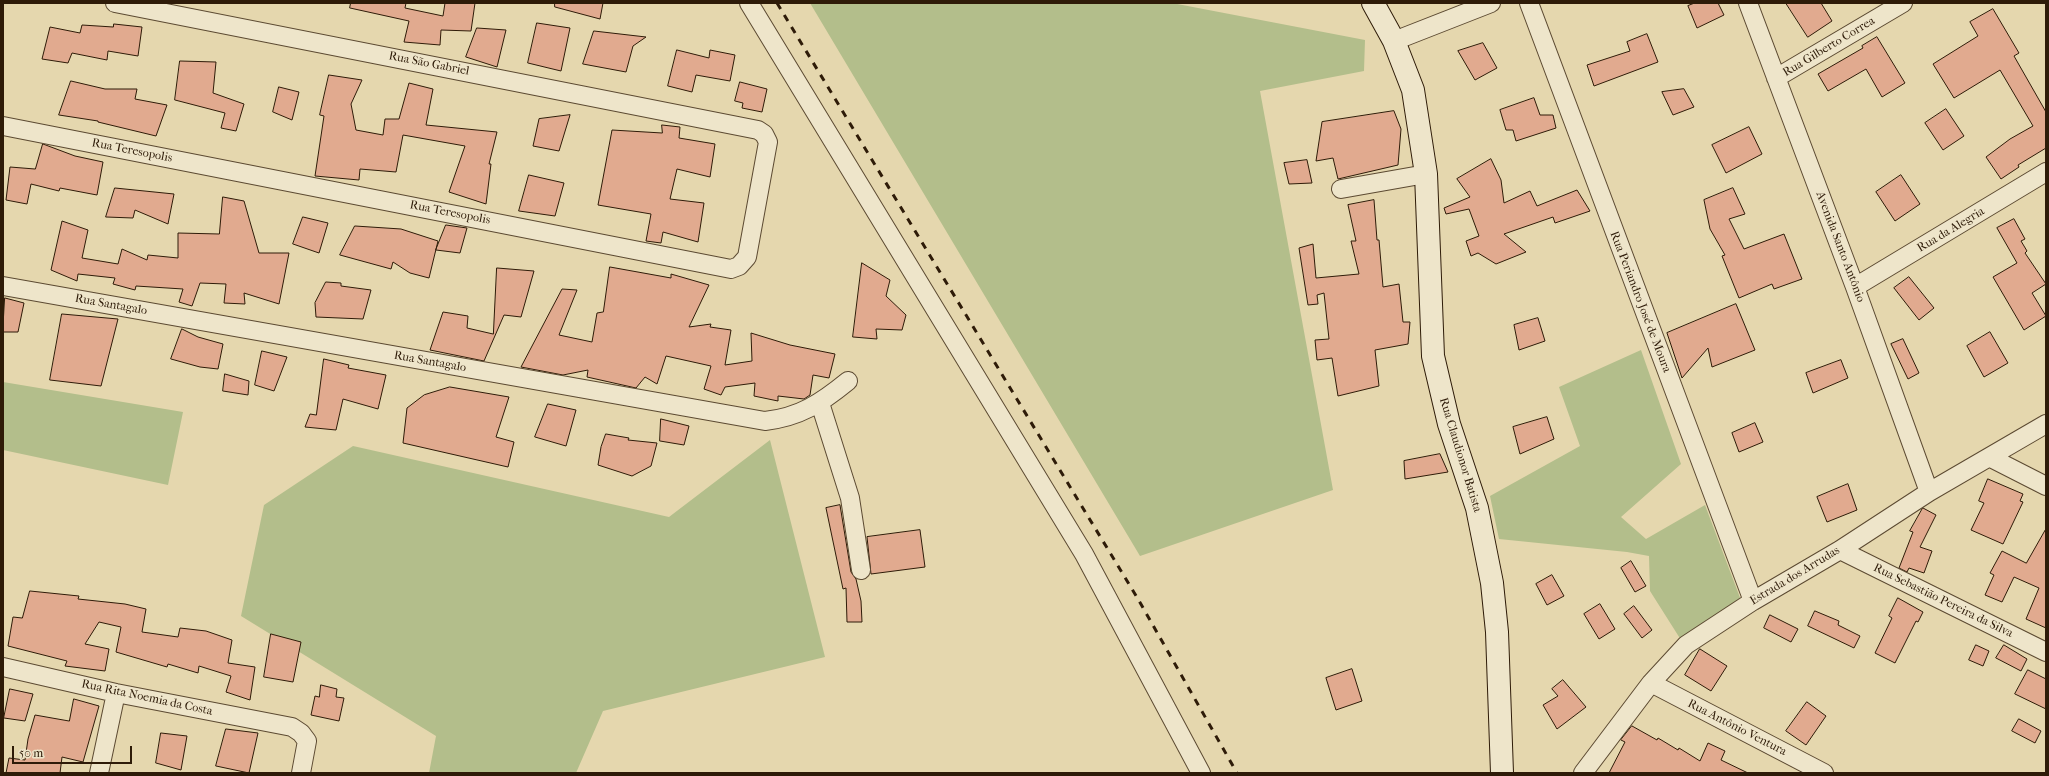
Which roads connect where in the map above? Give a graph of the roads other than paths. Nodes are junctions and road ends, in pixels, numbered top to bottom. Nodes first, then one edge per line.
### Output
1 (115, 3) edge
2 (749, 3) edge
3 (1373, 3) edge
4 (1491, 3) edge
5 (1529, 3) edge
6 (1748, 3) edge
7 (1903, 3) edge
8 (1394, 41) junction
9 (1776, 78) junction
10 (3, 126) edge
11 (743, 126) joint
12 (2046, 172) edge
13 (1426, 174) junction
14 (1341, 189) dead end
15 (3, 286) edge
16 (1856, 287) junction
17 (848, 381) dead end
18 (820, 403) junction
19 (2046, 424) edge
20 (1991, 458) junction
21 (2046, 486) edge
22 (1929, 492) junction
23 (1840, 550) junction
24 (861, 570) dead end
25 (1753, 601) junction
26 (2046, 652) edge
27 (3, 667) edge
28 (1651, 683) junction
29 (116, 693) junction
30 (99, 773) edge
31 (301, 773) edge
32 (1201, 773) edge
33 (1502, 773) edge
34 (1583, 773) edge
35 (1824, 773) edge

1 - 11 street, Rua São Gabriel
2 - 32 street
3 - 8 main road, Rua Claudionor Batista
4 - 8 street
5 - 25 street, Rua Periandro José de Moura
6 - 9 street, Avenida Santo Antônio
7 - 9 street, Rua Gilberto Correa
8 - 13 main road, Rua Claudionor Batista
9 - 16 street, Avenida Santo Antônio
10 - 11 street, Rua Teresopolis
12 - 16 street, Rua da Alegria
13 - 14 street
13 - 33 main road, Rua Claudionor Batista
15 - 18 street, Rua Santagalo
16 - 22 street, Avenida Santo Antônio
17 - 18 street, Rua Santagalo
18 - 24 street
19 - 20 street, Estrada dos Arrudas
20 - 21 street
20 - 22 street, Estrada dos Arrudas
22 - 23 street, Estrada dos Arrudas
23 - 25 street, Estrada dos Arrudas
23 - 26 street, Rua Sebastião Pereira da Silva
25 - 28 street, Estrada dos Arrudas
27 - 29 street, Rua Rita Noemia da Costa
28 - 34 street, Estrada dos Arrudas
28 - 35 street, Rua Antônio Ventura
29 - 30 street
29 - 31 street, Rua Rita Noemia da Costa

